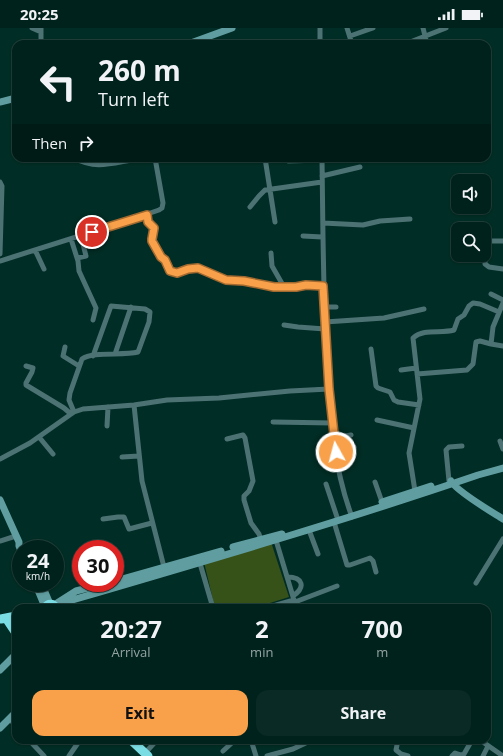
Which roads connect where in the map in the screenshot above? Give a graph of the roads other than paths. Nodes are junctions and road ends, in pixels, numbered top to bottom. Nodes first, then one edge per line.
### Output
1 (32, 28) edge
2 (232, 28) edge
3 (320, 28) edge
4 (347, 28) edge
5 (373, 28) edge
6 (423, 28) edge
7 (446, 28) edge
8 (41, 30) edge
9 (210, 36) junction
10 (350, 36) junction
11 (424, 37) junction
12 (199, 40) edge
13 (210, 40) edge
14 (320, 40) edge
15 (351, 40) edge
16 (416, 40) edge
17 (425, 40) edge
18 (12, 98) edge
19 (0, 99) edge
20 (85, 162) edge
21 (120, 162) edge
22 (155, 162) edge
23 (265, 162) edge
24 (322, 162) edge
25 (360, 167) dead end
26 (322, 179) junction
27 (0, 182) edge
28 (270, 189) junction
29 (250, 207) dead end
30 (147, 215) junction
31 (410, 219) dead end
32 (275, 222) dead end
33 (323, 223) junction
34 (81, 236) junction
35 (304, 236) dead end
36 (322, 237) junction
37 (71, 239) junction
38 (503, 241) edge
39 (35, 250) junction
40 (271, 253) dead end
41 (0, 254) edge
42 (77, 258) junction
43 (0, 261) edge
44 (44, 269) dead end
45 (503, 269) edge
46 (323, 286) junction
47 (284, 287) junction
48 (491, 294) dead end
49 (503, 300) edge
50 (503, 303) edge
51 (131, 307) junction
52 (324, 307) junction
53 (336, 308) dead end
54 (424, 309) dead end
55 (500, 312) edge
56 (93, 320) dead end
57 (325, 322) junction
58 (284, 325) dead end
59 (325, 329) junction
60 (491, 344) junction
61 (503, 346) edge
62 (65, 347) dead end
63 (370, 349) dead end
64 (114, 354) junction
65 (93, 356) junction
66 (26, 366) dead end
67 (79, 366) junction
68 (401, 370) dead end
69 (417, 371) junction
70 (329, 389) junction
71 (134, 405) junction
72 (419, 405) junction
73 (108, 407) junction
74 (73, 413) junction
75 (377, 420) dead end
76 (273, 422) dead end
77 (332, 423) junction
78 (107, 426) dead end
79 (414, 428) junction
80 (351, 435) dead end
81 (39, 437) junction
82 (334, 438) junction
83 (227, 439) dead end
84 (500, 441) dead end
85 (462, 446) dead end
86 (354, 447) dead end
87 (503, 449) edge
88 (336, 452) junction
89 (53, 454) dead end
90 (139, 456) junction
91 (122, 457) dead end
92 (0, 459) edge
93 (503, 464) edge
94 (503, 468) edge
95 (375, 482) dead end
96 (451, 482) junction
97 (326, 484) dead end
98 (415, 491) junction
99 (0, 500) edge
100 (382, 502) junction
101 (351, 515) junction
102 (102, 519) dead end
103 (335, 519) junction
104 (503, 520) edge
105 (152, 524) junction
106 (309, 530) junction
107 (275, 538) junction
108 (18, 539) joint
109 (503, 539) edge
110 (261, 540) junction
111 (0, 542) edge
112 (318, 554) dead end
113 (199, 560) junction
114 (164, 567) junction
115 (376, 572) dead end
116 (287, 577) junction
117 (124, 578) edge
118 (476, 583) dead end
119 (337, 586) dead end
120 (41, 592) edge
121 (45, 592) edge
122 (74, 592) edge
123 (294, 599) junction
124 (50, 604) edge
125 (51, 604) edge
126 (56, 604) edge
127 (60, 604) edge
128 (212, 604) edge
129 (278, 604) edge
130 (297, 604) edge
131 (12, 658) edge
132 (0, 670) edge
133 (12, 717) edge
134 (10, 719) junction
135 (12, 721) edge
136 (0, 728) edge
137 (33, 744) edge
138 (77, 744) edge
139 (135, 744) edge
140 (154, 744) edge
141 (230, 744) edge
142 (252, 744) edge
143 (306, 744) edge
144 (397, 744) edge
145 (470, 744) edge
146 (485, 744) edge
147 (488, 746) junction
148 (223, 751) dead end
149 (146, 755) edge
150 (44, 756) edge
151 (69, 756) edge
152 (256, 756) edge
153 (267, 756) edge
154 (408, 756) edge
155 (452, 756) edge
156 (483, 756) edge
157 (503, 756) edge

1 - 8 street
2 - 9 main road
3 - 14 street
4 - 10 street
5 - 10 street
6 - 11 street
7 - 11 street
9 - 12 main road
9 - 13 street
10 - 15 street
11 - 16 street
11 - 17 street
18 - 19 main road
20 - 21 street
22 - 30 street
23 - 28 street
24 - 26 street
25 - 26 street
26 - 28 street
26 - 33 street
27 - 41 street
28 - 29 street
28 - 32 street
30 - 34 street
30 - 47 street
31 - 33 street
33 - 36 street
34 - 37 street
34 - 42 street
35 - 36 street
36 - 46 street
37 - 39 street
37 - 42 street
38 - 45 street
39 - 43 street
39 - 44 street
40 - 47 street
42 - 56 street
46 - 47 street
46 - 52 street
48 - 49 street
50 - 55 street
51 - 64 street
51 - 64 street
51 - 65 street
52 - 53 street
52 - 57 street
54 - 57 street
55 - 60 street
55 - 69 street
57 - 59 street
58 - 59 street
59 - 70 street
60 - 61 street
60 - 69 street
62 - 67 street
63 - 72 street
64 - 65 street
65 - 67 street
66 - 74 street
67 - 74 street
68 - 69 street
69 - 72 street
70 - 71 street
70 - 77 street
71 - 73 street
71 - 90 street
72 - 79 street
73 - 74 street
73 - 78 street
74 - 81 street
75 - 79 street
76 - 77 street
77 - 82 street
79 - 98 street
80 - 82 street
81 - 89 street
81 - 92 street
82 - 88 street
83 - 110 street
84 - 87 street
85 - 96 street
86 - 88 street
88 - 101 street
90 - 91 street
90 - 105 street
93 - 96 main road
94 - 96 main road
95 - 100 street
96 - 98 main road
96 - 101 main road
96 - 104 main road
97 - 103 street
98 - 100 main road
99 - 108 main road
100 - 101 main road
101 - 103 main road
102 - 105 street
103 - 106 main road
103 - 107 main road
103 - 115 street
105 - 114 street
106 - 107 main road
106 - 112 street
107 - 110 main road
107 - 113 main road
107 - 116 street
108 - 111 street
109 - 118 street
110 - 113 main road
113 - 114 main road
113 - 127 main road
113 - 128 street
114 - 117 main road
116 - 123 street
116 - 123 street
119 - 123 street
120 - 124 main road
121 - 125 main road
122 - 126 main road
123 - 129 street
123 - 130 street
131 - 132 main road
133 - 134 main road
134 - 135 street
134 - 136 main road
137 - 150 street
138 - 151 street
139 - 149 highway
140 - 149 street
141 - 148 street
142 - 152 street
143 - 153 street
144 - 154 street
145 - 155 street
146 - 147 street
147 - 156 street
147 - 157 street

